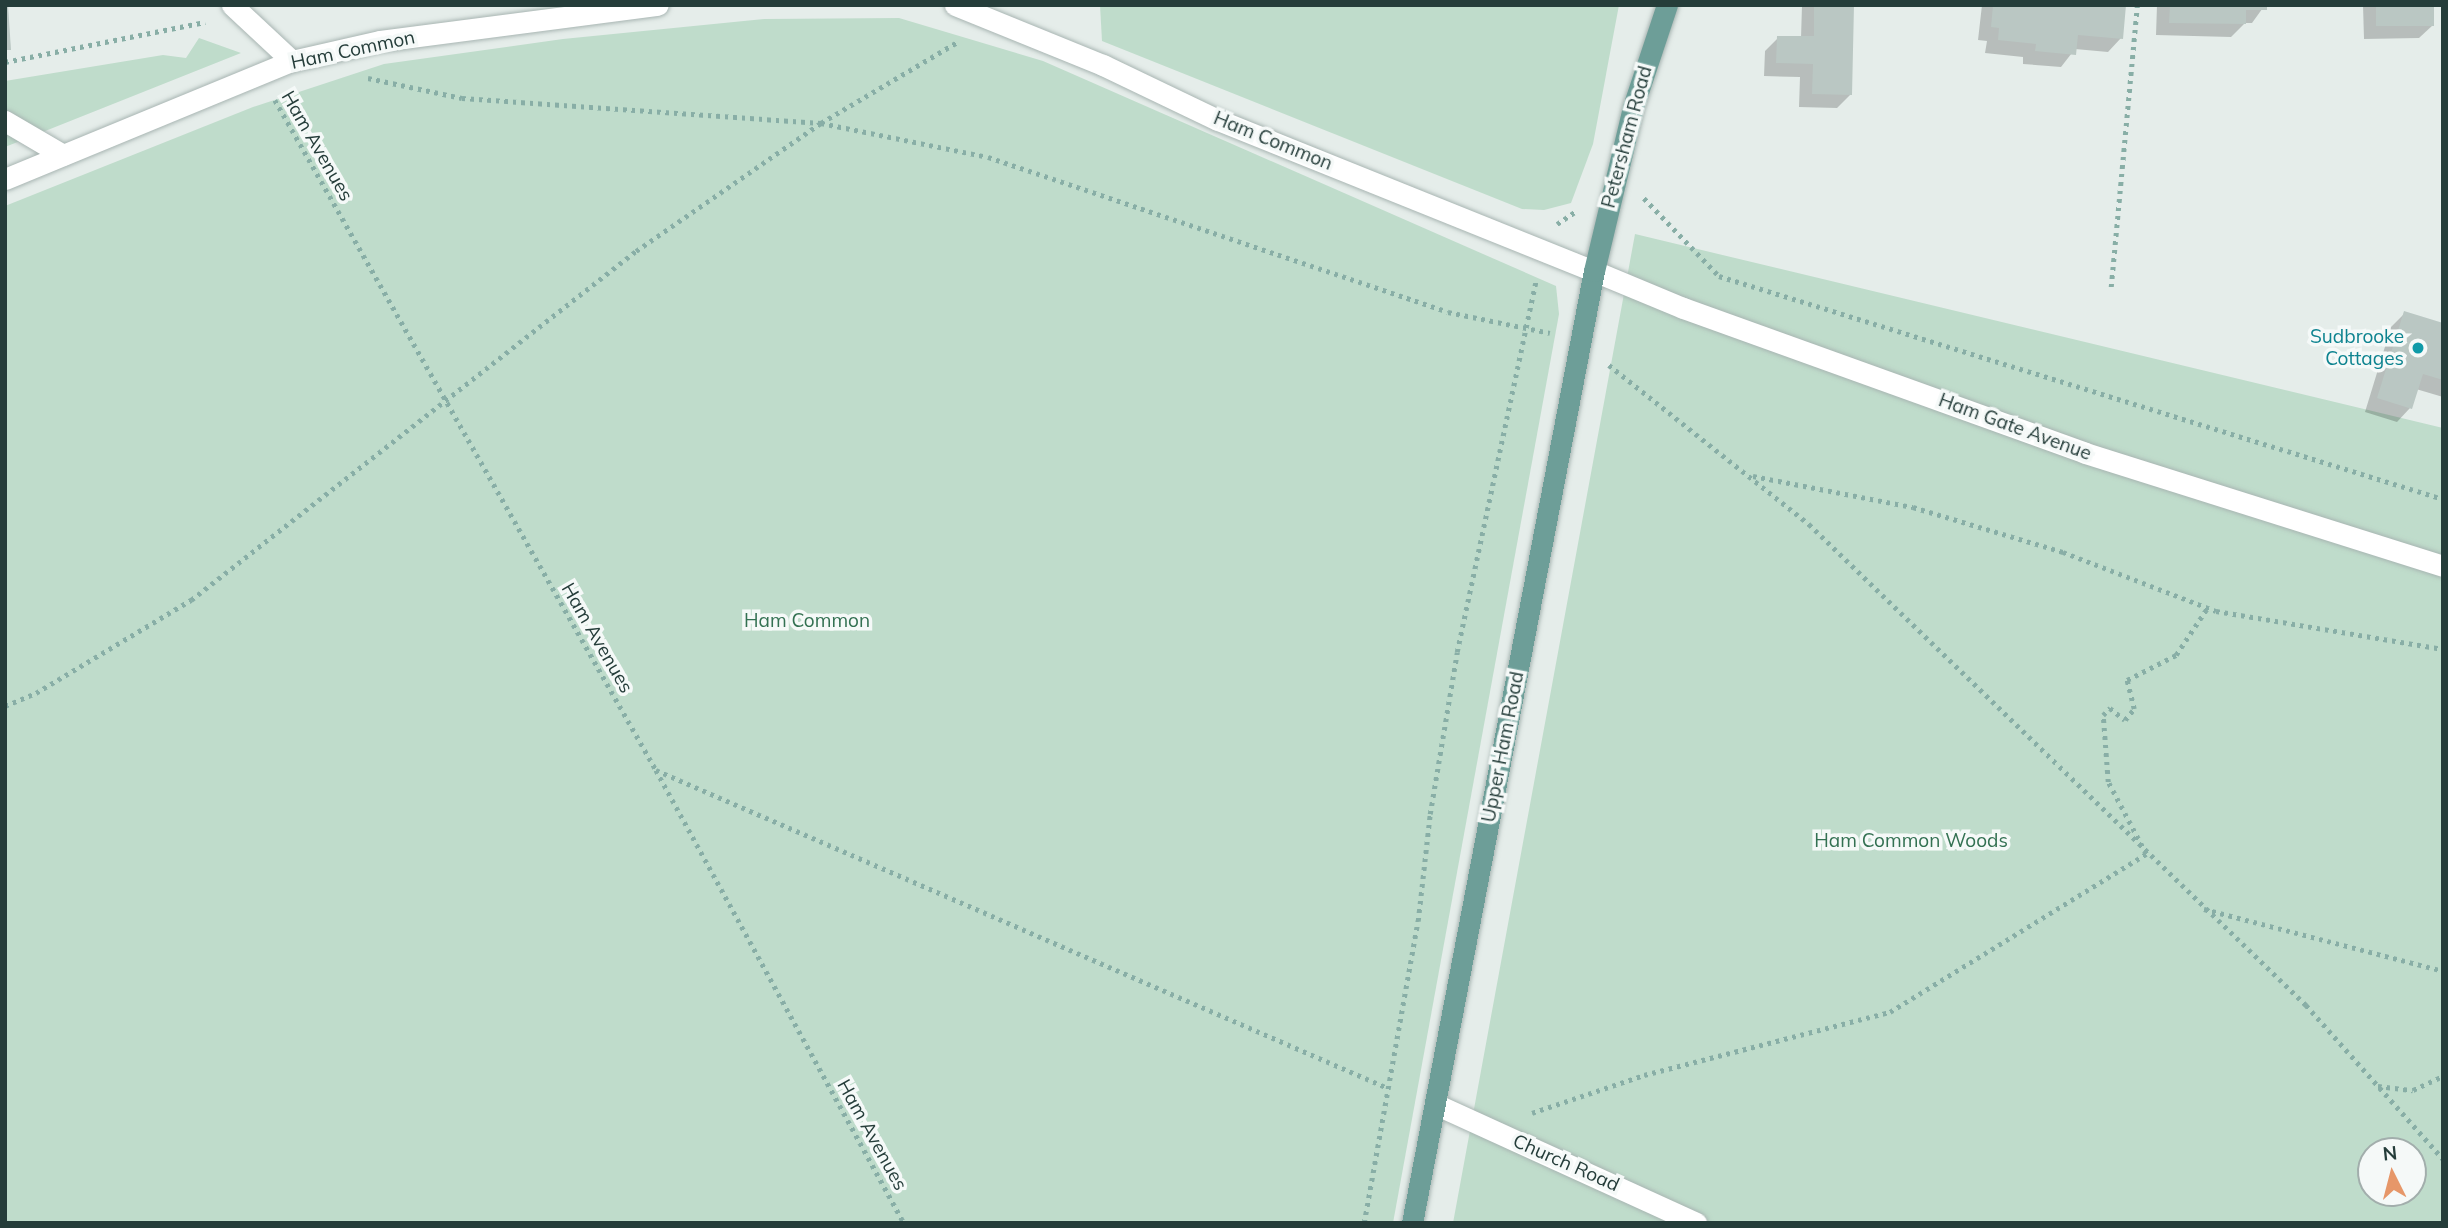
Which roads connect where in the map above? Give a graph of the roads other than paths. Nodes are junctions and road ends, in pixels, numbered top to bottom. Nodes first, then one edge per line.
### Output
1 (659, 5) edge
2 (955, 5) edge
3 (1667, 5) edge
4 (236, 10) edge
5 (991, 11) edge
6 (292, 61) junction
7 (5, 121) edge
8 (63, 155) junction
9 (5, 179) edge
10 (1594, 271) junction
11 (2443, 566) edge
12 (1435, 1104) junction
13 (1412, 1223) edge
14 (1696, 1223) edge

1 - 6 street, Ham Common
2 - 5 street, Ham Common
3 - 10 main road, Petersham Road
4 - 6 street
5 - 10 street, Ham Common
6 - 8 street, Ham Common
7 - 8 street
8 - 9 street, Ham Common
10 - 11 street, Ham Gate Avenue
10 - 12 main road, Upper Ham Road
12 - 13 main road, Upper Ham Road
12 - 14 street, Church Road

